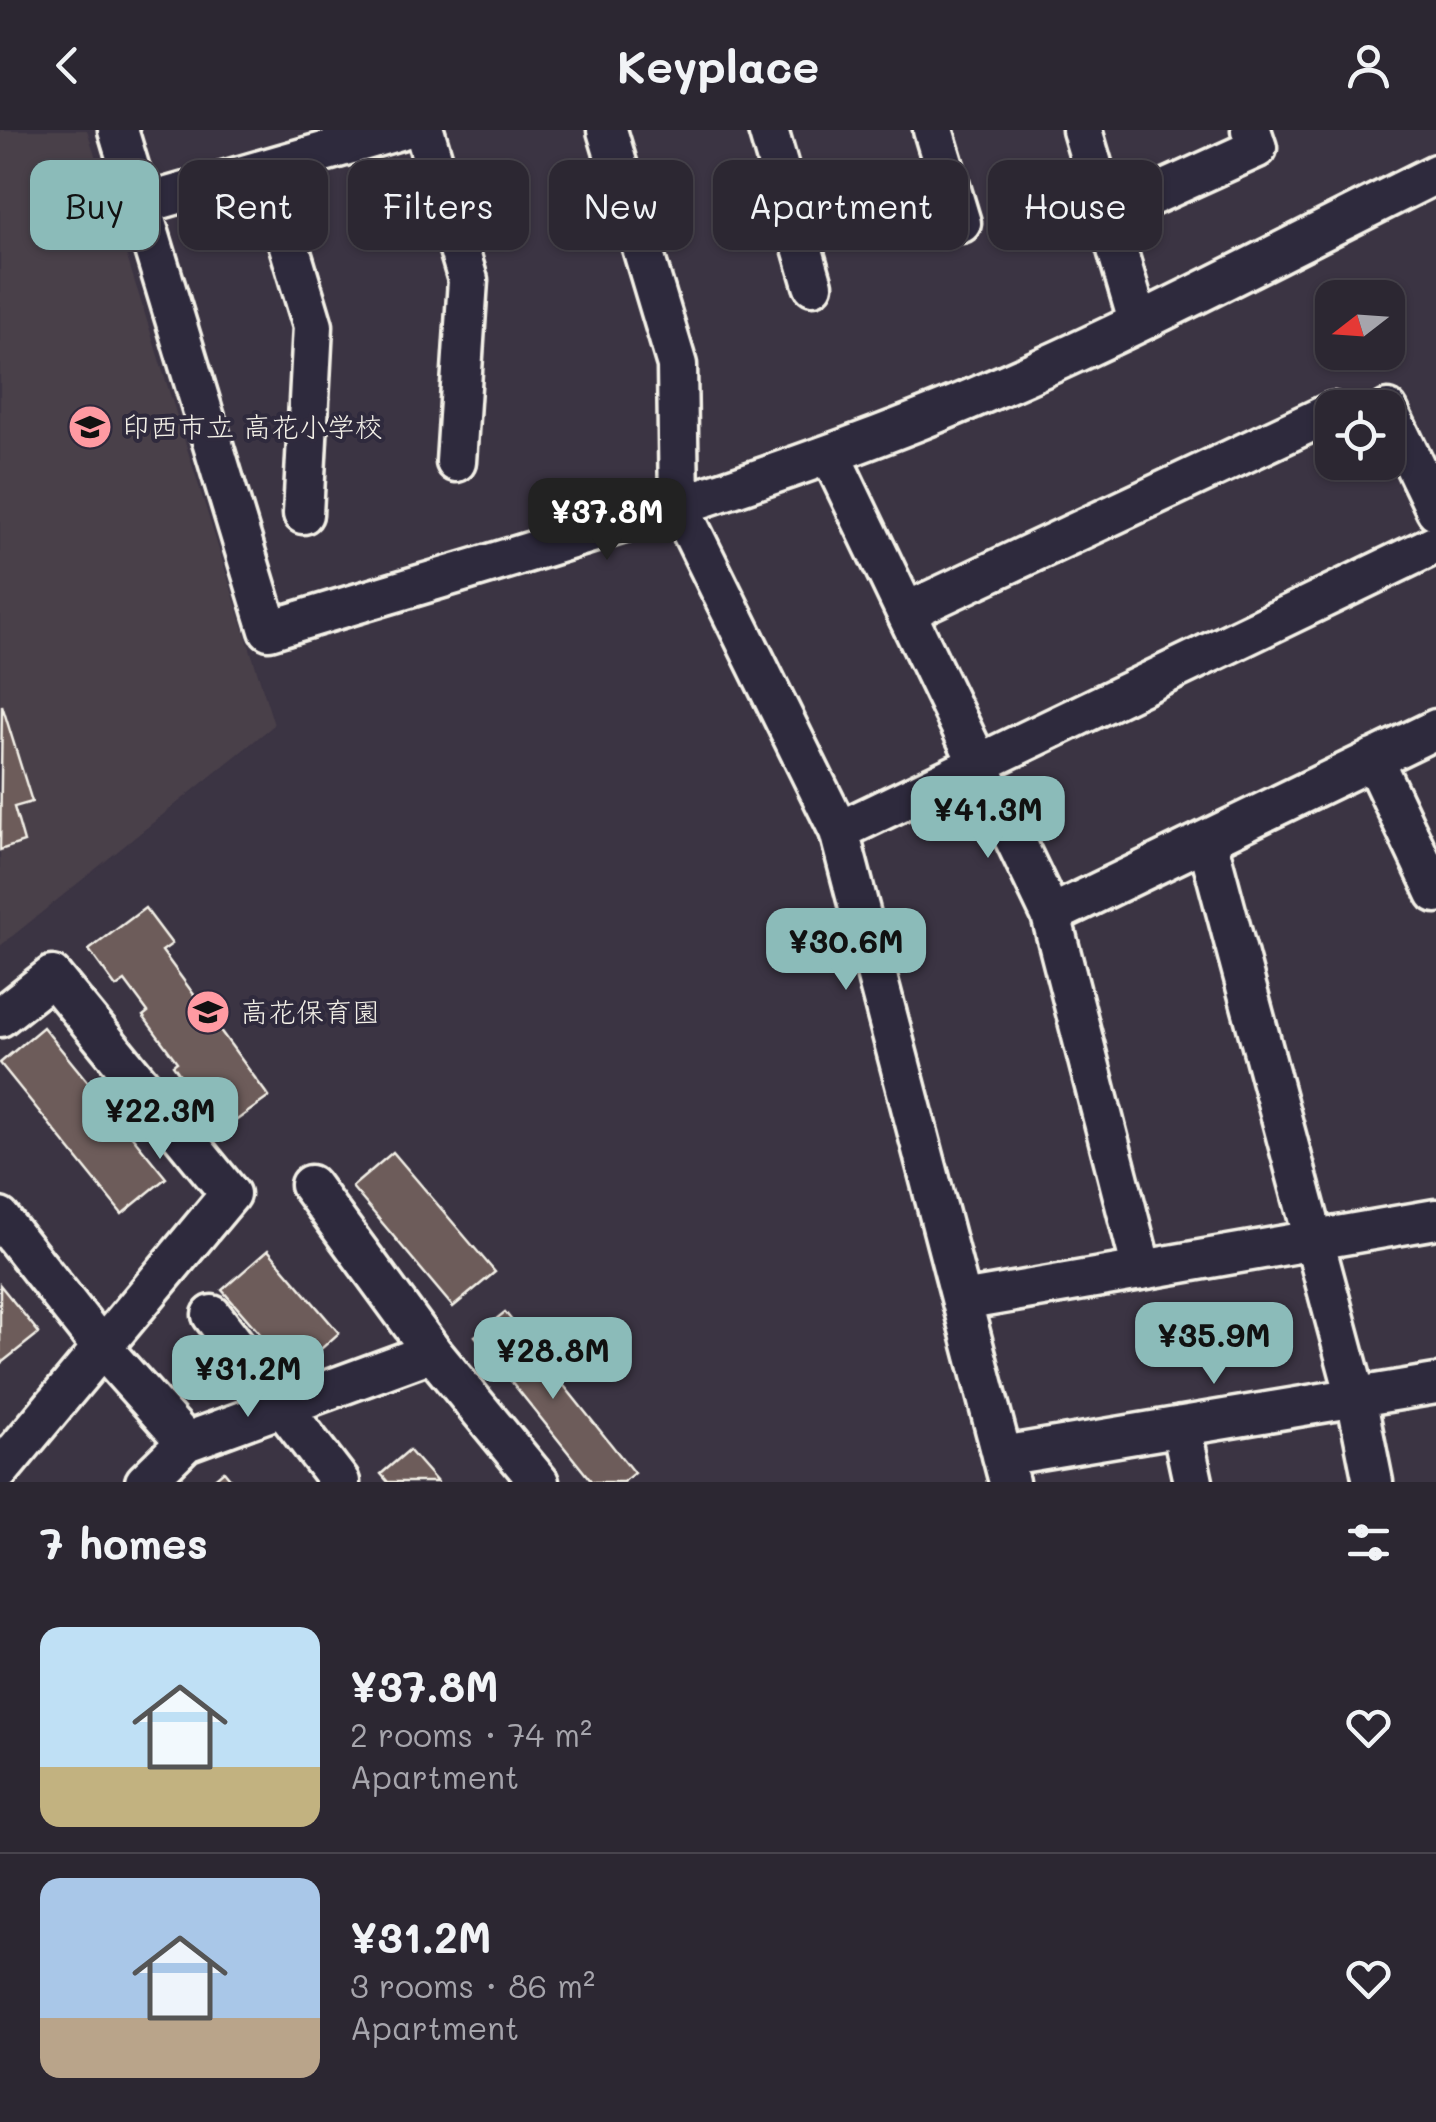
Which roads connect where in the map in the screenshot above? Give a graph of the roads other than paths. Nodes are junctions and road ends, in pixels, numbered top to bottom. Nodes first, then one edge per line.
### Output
1 (118, 130) edge
2 (400, 130) edge
3 (424, 130) edge
4 (607, 130) edge
5 (768, 130) edge
6 (933, 130) edge
7 (1082, 130) edge
8 (1251, 130) edge
9 (287, 152) edge
10 (127, 160) edge
11 (942, 160) edge
12 (1091, 160) edge
13 (1436, 174) edge
14 (1162, 191) edge
15 (159, 199) edge
16 (153, 250) edge
17 (1117, 250) edge
18 (813, 285) dead end
19 (1138, 321) junction
20 (1315, 420) edge
21 (1405, 446) edge
22 (830, 454) junction
23 (456, 462) dead end
24 (679, 506) junction
25 (1436, 510) edge
26 (303, 514) dead end
27 (1436, 544) edge
28 (906, 612) junction
29 (1436, 729) edge
30 (1373, 759) junction
31 (978, 764) junction
32 (839, 831) junction
33 (1207, 840) junction
34 (1436, 893) edge
35 (1051, 915) junction
36 (0, 1016) edge
37 (310, 1185) dead end
38 (0, 1218) edge
39 (1436, 1219) edge
40 (1314, 1240) junction
41 (1142, 1270) junction
42 (962, 1301) junction
43 (212, 1315) dead end
44 (102, 1348) junction
45 (432, 1352) junction
46 (1436, 1384) edge
47 (1356, 1397) junction
48 (280, 1408) junction
49 (1180, 1426) junction
50 (186, 1442) junction
51 (1006, 1469) edge
52 (0, 1470) edge
53 (145, 1482) edge
54 (340, 1482) edge
55 (540, 1482) edge
56 (1194, 1482) edge
57 (1373, 1482) edge

1 - 10 street
2 - 9 street
3 - 23 street
4 - 24 street
5 - 18 street
6 - 11 street
7 - 12 street
8 - 14 street
9 - 15 street
9 - 26 street
13 - 19 street
16 - 24 street
17 - 19 street
19 - 22 street
20 - 28 street
21 - 25 street
22 - 24 street
22 - 28 street
24 - 32 street
27 - 31 street
28 - 31 street
29 - 30 street
30 - 33 street
30 - 34 street
31 - 32 street
31 - 35 street
32 - 42 street
33 - 35 street
33 - 40 street
35 - 41 street
36 - 44 street
37 - 45 street
38 - 44 street
39 - 40 street
40 - 41 street
40 - 47 street
41 - 42 street
42 - 51 street
43 - 48 street
44 - 50 street
44 - 52 street
45 - 48 street
45 - 55 street
46 - 47 street
47 - 49 street
47 - 57 street
48 - 50 street
48 - 54 street
49 - 51 street
49 - 56 street
50 - 53 street

